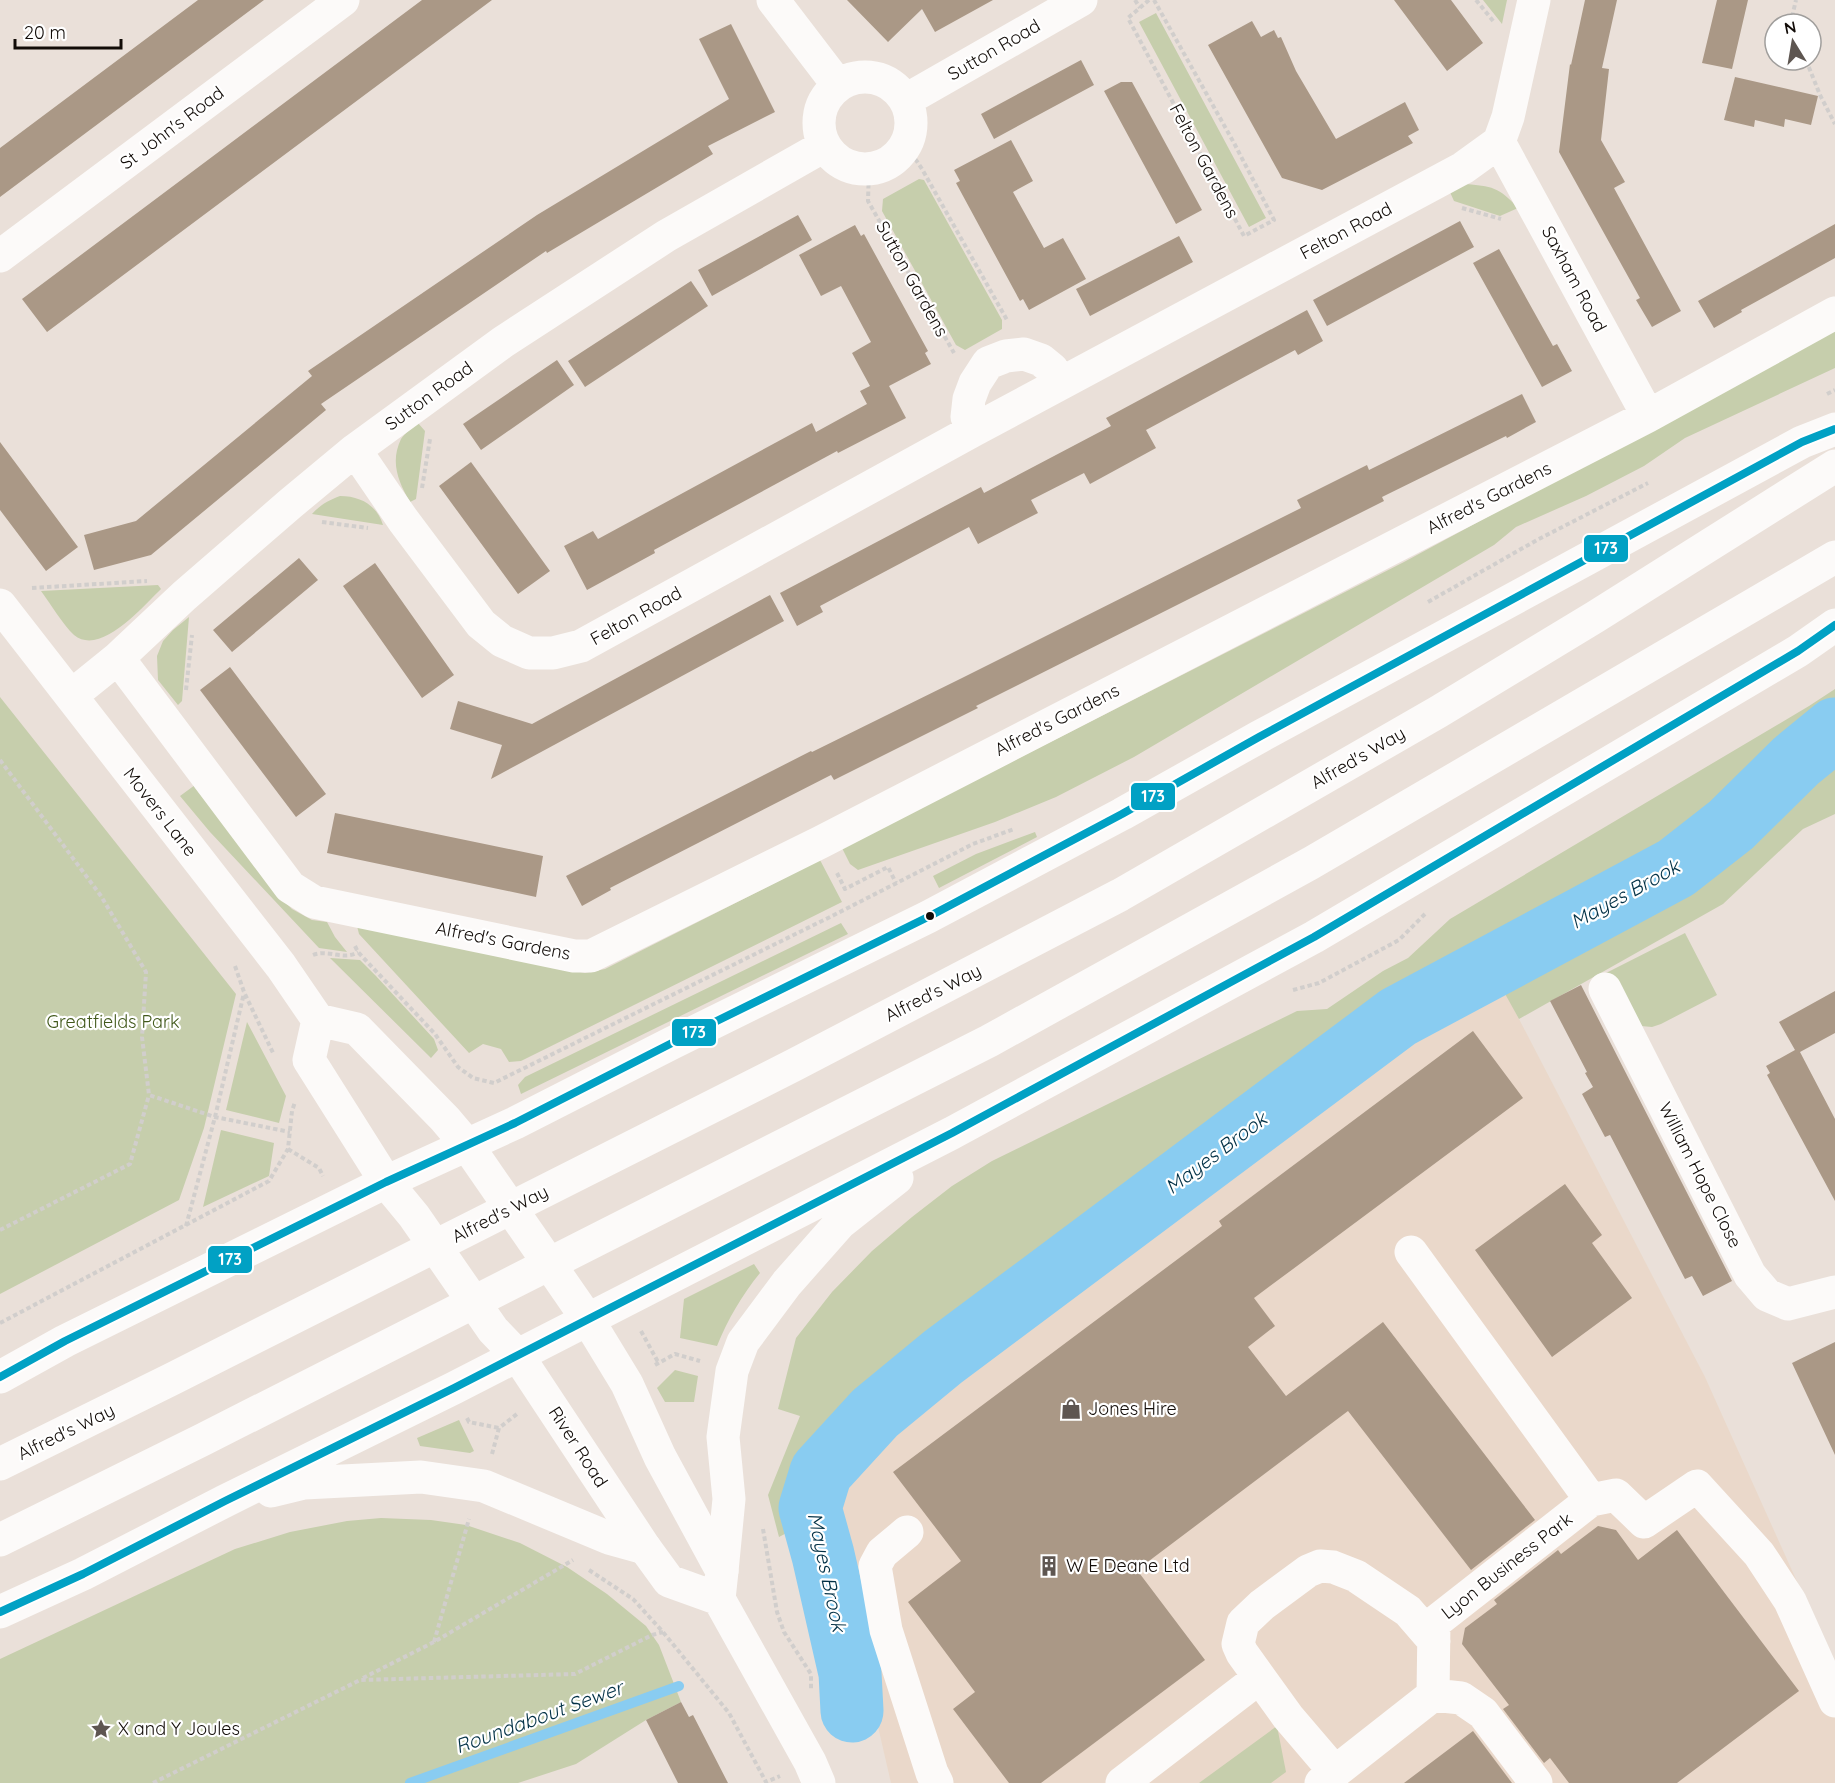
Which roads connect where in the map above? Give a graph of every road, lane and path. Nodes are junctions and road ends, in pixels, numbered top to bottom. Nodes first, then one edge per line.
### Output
1 (343, 0) edge
2 (773, 0) edge
3 (1081, 0) edge
4 (1135, 0) edge
5 (1149, 0) edge
6 (1154, 0) edge
7 (1534, 0) edge
8 (1140, 8) junction
9 (1811, 72) edge
10 (838, 85) junction
11 (906, 100) junction
12 (1835, 124) edge
13 (1499, 142) junction
14 (825, 146) junction
15 (904, 149) junction
16 (869, 169) junction
17 (1435, 183) junction
18 (1508, 221) dead end
19 (0, 256) edge
20 (1835, 313) edge
21 (1024, 354) junction
22 (975, 383) junction
23 (1060, 384) junction
24 (1648, 416) junction
25 (1835, 429) edge
26 (974, 430) junction
27 (431, 431) dead end
28 (355, 450) junction
29 (1835, 466) edge
30 (421, 496) dead end
31 (312, 520) dead end
32 (376, 530) dead end
33 (1835, 557) edge
34 (147, 581) dead end
35 (31, 588) dead end
36 (0, 605) edge
37 (1835, 625) edge
38 (193, 633) dead end
39 (118, 658) junction
40 (71, 696) junction
41 (169, 726) junction
42 (0, 760) edge
43 (930, 867) dead end
44 (836, 871) dead end
45 (896, 884) junction
46 (1399, 940) dead end
47 (358, 952) dead end
48 (234, 964) dead end
49 (1605, 989) dead end
50 (244, 992) junction
51 (1284, 993) dead end
52 (318, 1020) junction
53 (278, 1065) dead end
54 (292, 1094) dead end
55 (149, 1095) junction
56 (215, 1117) junction
57 (290, 1132) junction
58 (952, 1133) junction
59 (467, 1145) junction
60 (288, 1149) junction
61 (318, 1168) dead end
62 (387, 1182) junction
63 (186, 1226) junction
64 (0, 1230) edge
65 (1411, 1252) dead end
66 (1835, 1292) edge
67 (588, 1320) junction
68 (0, 1323) edge
69 (639, 1326) dead end
70 (518, 1356) junction
71 (658, 1362) junction
72 (704, 1362) dead end
73 (650, 1369) dead end
74 (0, 1377) edge
75 (525, 1409) dead end
76 (465, 1413) dead end
77 (499, 1428) junction
78 (491, 1456) dead end
79 (0, 1464) edge
80 (1591, 1500) junction
81 (225, 1501) junction
82 (471, 1515) dead end
83 (761, 1523) dead end
84 (907, 1532) dead end
85 (0, 1540) edge
86 (645, 1548) junction
87 (564, 1554) dead end
88 (574, 1559) junction
89 (721, 1585) junction
90 (0, 1612) edge
91 (663, 1632) junction
92 (1434, 1641) junction
93 (434, 1642) junction
94 (1259, 1678) junction
95 (360, 1680) junction
96 (811, 1683) dead end
97 (1433, 1695) junction
98 (1835, 1701) edge
99 (1328, 1778) edge
100 (766, 1782) edge
101 (153, 1783) edge
102 (819, 1783) edge
103 (937, 1783) edge
104 (1122, 1783) edge
105 (1536, 1783) edge

1 - 19 main road, St John's Road
2 - 10 main road
3 - 11 main road, Sutton Road
4 - 8 path
5 - 8 path
6 - 8 path, Felton Gardens
7 - 13 main road
9 - 12 path
10 - 11 main road
10 - 14 main road
11 - 15 main road
13 - 17 main road, Felton Road
13 - 24 main road, Saxham Road
14 - 16 main road
14 - 28 main road, Sutton Road
15 - 16 main road
15 - 21 path
16 - 22 path, Sutton Gardens
17 - 18 path
17 - 23 main road, Felton Road
20 - 24 main road, Alfred's Gardens
21 - 22 main road
21 - 23 main road
22 - 26 main road
23 - 26 main road, Felton Road
24 - 41 main road, Alfred's Gardens
25 - 59 main road
26 - 28 main road, Felton Road
27 - 30 path
28 - 39 main road, Sutton Road
29 - 79 main road, Alfred's Way
31 - 32 path
33 - 85 main road
34 - 35 path
36 - 40 main road, Movers Lane
37 - 58 main road
38 - 41 path
39 - 40 main road, Sutton Road
39 - 41 main road, Alfred's Gardens
40 - 52 main road, Movers Lane
42 - 55 path
43 - 45 path
44 - 45 path
45 - 47 path
46 - 51 path
48 - 50 path
49 - 66 main road, William Hope Close
50 - 53 path
50 - 56 path
52 - 59 main road
52 - 62 main road
54 - 57 path
55 - 56 path
55 - 64 path
56 - 57 path
56 - 63 path
57 - 60 path
58 - 67 main road
58 - 89 main road
59 - 62 main road
59 - 67 main road
60 - 61 path
60 - 63 path
62 - 70 main road, River Road
62 - 74 main road
63 - 68 path
65 - 80 main road
67 - 70 main road
67 - 89 main road
69 - 71 path
70 - 81 main road
70 - 86 main road, River Road
71 - 72 path
71 - 73 path
75 - 77 path
76 - 77 path
77 - 78 path
80 - 92 main road, Lyon Business Park
80 - 98 main road, Lyon Business Park
81 - 86 main road
81 - 90 main road
82 - 93 path
83 - 96 path
84 - 103 main road
86 - 89 main road, River Road
87 - 88 path
88 - 91 path
88 - 93 path
89 - 102 main road
91 - 95 path
91 - 100 path
92 - 94 main road
92 - 97 main road, Lyon Business Park
93 - 95 path
94 - 99 main road
94 - 104 main road
95 - 101 path
97 - 99 main road
97 - 105 main road

